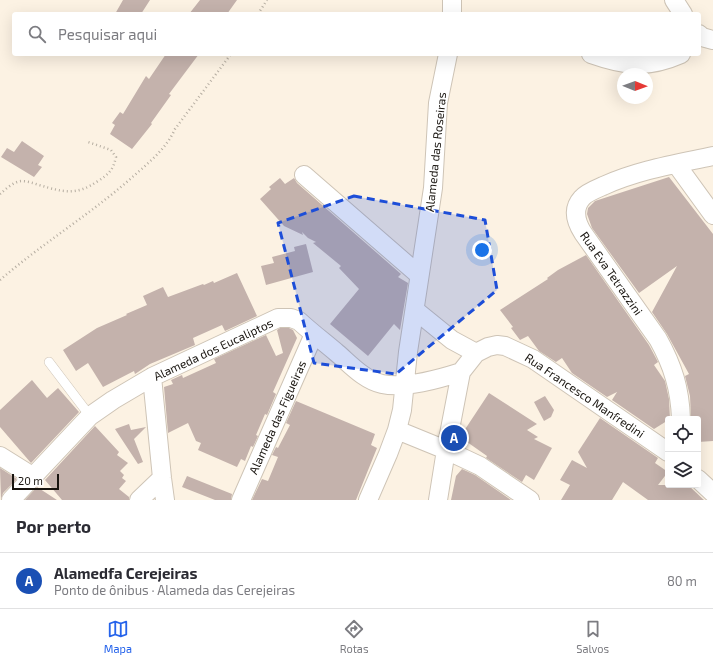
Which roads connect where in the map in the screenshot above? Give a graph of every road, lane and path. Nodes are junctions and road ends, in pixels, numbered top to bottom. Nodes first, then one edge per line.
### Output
1 (267, 0) edge
2 (452, 0) edge
3 (674, 0) edge
4 (259, 12) edge
5 (452, 12) edge
6 (682, 12) edge
7 (230, 56) edge
8 (448, 56) edge
9 (597, 56) edge
10 (676, 56) edge
11 (88, 142) dead end
12 (713, 156) edge
13 (676, 164) junction
14 (304, 175) dead end
15 (0, 194) edge
16 (713, 215) edge
17 (419, 275) junction
18 (0, 280) edge
19 (415, 310) junction
20 (314, 334) junction
21 (476, 353) junction
22 (49, 362) dead end
23 (461, 372) junction
24 (152, 377) junction
25 (405, 384) junction
26 (90, 416) junction
27 (681, 416) edge
28 (397, 430) junction
29 (446, 450) junction
30 (665, 450) edge
31 (0, 456) edge
32 (32, 476) junction
33 (162, 478) junction
34 (701, 482) edge
35 (713, 493) edge
36 (11, 500) edge
37 (139, 500) edge
38 (165, 500) edge
39 (241, 500) edge
40 (368, 500) edge
41 (438, 500) edge
42 (530, 500) edge

1 - 4 path
2 - 5 street
3 - 6 street
7 - 18 path
8 - 17 street, Alameda das Roseiras
9 - 10 street
11 - 15 path
12 - 13 street, Rua Eva Tetrazzini
13 - 16 street
13 - 27 street, Rua Eva Tetrazzini
14 - 17 street
17 - 19 street, Alameda das Roseiras
19 - 21 street
19 - 25 street, Alameda das Roseiras
20 - 24 street, Alameda dos Eucaliptos
20 - 25 street, Alameda dos Eucaliptos
20 - 39 street, Alameda das Figueiras
21 - 23 street
21 - 30 street, Rua Francesco Manfredini
22 - 26 lane
23 - 25 street, Alameda dos Eucaliptos
23 - 29 street
24 - 26 street, Alameda dos Eucaliptos
24 - 33 street
25 - 28 street
26 - 32 street, Alameda dos Eucaliptos
28 - 29 street
28 - 40 street
29 - 41 street
29 - 42 street
31 - 32 street
32 - 36 street, Alameda dos Eucaliptos
33 - 37 street
33 - 38 street
34 - 35 street

